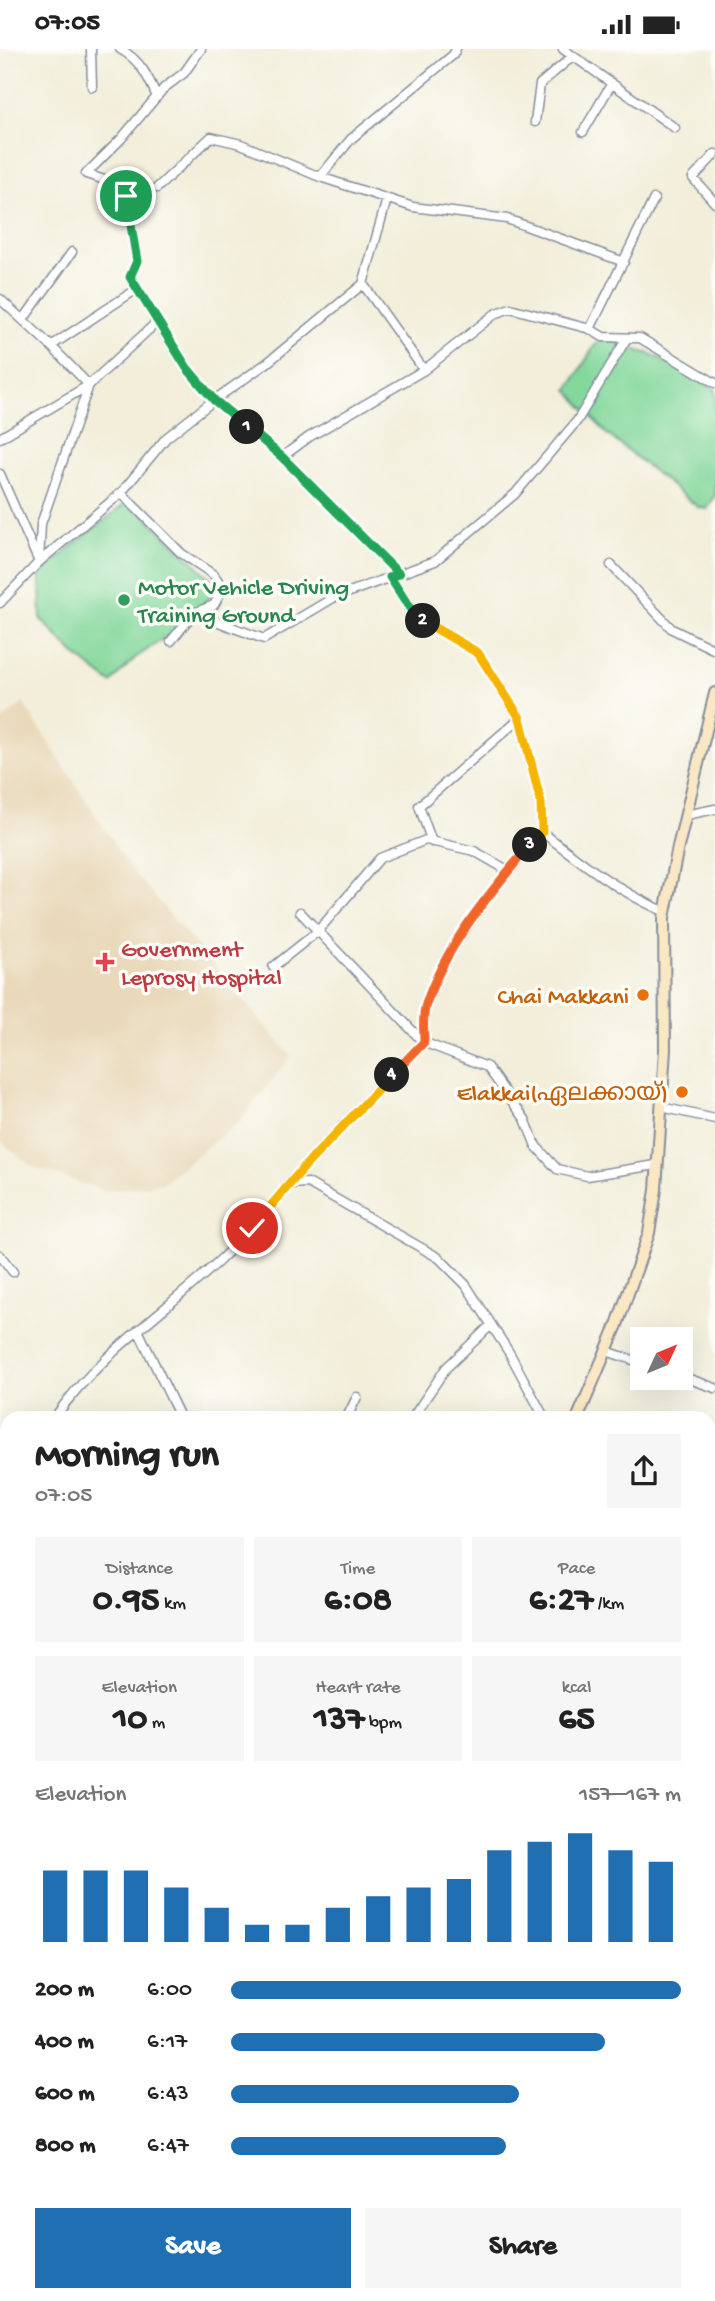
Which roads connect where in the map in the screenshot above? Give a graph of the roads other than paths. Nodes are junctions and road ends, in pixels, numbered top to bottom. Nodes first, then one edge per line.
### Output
1 (91, 49) edge
2 (120, 49) edge
3 (201, 49) edge
4 (456, 49) edge
5 (563, 49) edge
6 (573, 56) junction
7 (611, 83) junction
8 (92, 87) dead end
9 (157, 97) junction
10 (535, 123) dead end
11 (675, 128) dead end
12 (583, 132) dead end
13 (715, 154) edge
14 (320, 177) junction
15 (157, 188) dead end
16 (387, 198) junction
17 (654, 199) dead end
18 (715, 203) edge
19 (72, 253) dead end
20 (624, 262) junction
21 (363, 285) junction
22 (137, 289) junction
23 (0, 299) edge
24 (23, 320) junction
25 (157, 322) junction
26 (590, 329) junction
27 (626, 338) junction
28 (51, 346) junction
29 (424, 370) junction
30 (715, 383) edge
31 (89, 385) junction
32 (214, 400) junction
33 (0, 438) edge
34 (282, 457) junction
35 (0, 474) edge
36 (121, 492) junction
37 (39, 562) junction
38 (611, 565) dead end
39 (395, 576) junction
40 (0, 603) edge
41 (194, 613) junction
42 (171, 641) dead end
43 (715, 650) edge
44 (715, 693) edge
45 (520, 718) junction
46 (715, 809) edge
47 (686, 815) junction
48 (542, 832) junction
49 (432, 842) junction
50 (509, 871) junction
51 (300, 912) dead end
52 (666, 912) junction
53 (318, 930) junction
54 (273, 967) dead end
55 (424, 1042) junction
56 (661, 1108) junction
57 (715, 1119) edge
58 (656, 1165) junction
59 (289, 1184) junction
60 (0, 1255) edge
61 (13, 1272) dead end
62 (491, 1325) junction
63 (138, 1330) junction
64 (606, 1351) junction
65 (630, 1359) edge
66 (693, 1380) edge
67 (715, 1388) edge
68 (357, 1397) dead end
69 (59, 1411) edge
70 (177, 1411) edge
71 (350, 1411) edge
72 (417, 1411) edge
73 (541, 1411) edge
74 (581, 1411) edge

1 - 8 street
2 - 9 street
3 - 9 street
4 - 14 street
5 - 6 street
6 - 7 street
6 - 10 street
7 - 11 street
7 - 12 street
9 - 22 street
13 - 18 street
14 - 15 street
14 - 16 street
16 - 20 street
16 - 21 street
17 - 20 street
19 - 24 street
20 - 26 street
21 - 29 street
21 - 32 street
22 - 25 street
22 - 28 street
23 - 24 street
24 - 28 street
25 - 31 street
25 - 32 street
26 - 27 street
26 - 29 street
27 - 30 street
27 - 39 street
28 - 31 street
29 - 34 street
31 - 33 street
31 - 37 street
32 - 34 street
32 - 36 street
34 - 39 street
35 - 37 street
36 - 37 street
36 - 41 street
37 - 40 street
38 - 43 street
39 - 41 street
39 - 45 street
41 - 42 street
44 - 47 street
45 - 48 street
45 - 49 street
46 - 47 street
47 - 52 street
48 - 50 street
48 - 52 street
49 - 50 street
49 - 53 street
50 - 55 street
51 - 53 street
52 - 56 street
53 - 54 street
53 - 55 street
55 - 58 street
55 - 59 street
56 - 57 street
56 - 58 street
58 - 64 street
59 - 62 street
59 - 63 street
60 - 61 street
62 - 72 street
62 - 73 street
63 - 69 street
63 - 70 street
64 - 65 street
64 - 74 street
66 - 67 street
68 - 71 street

